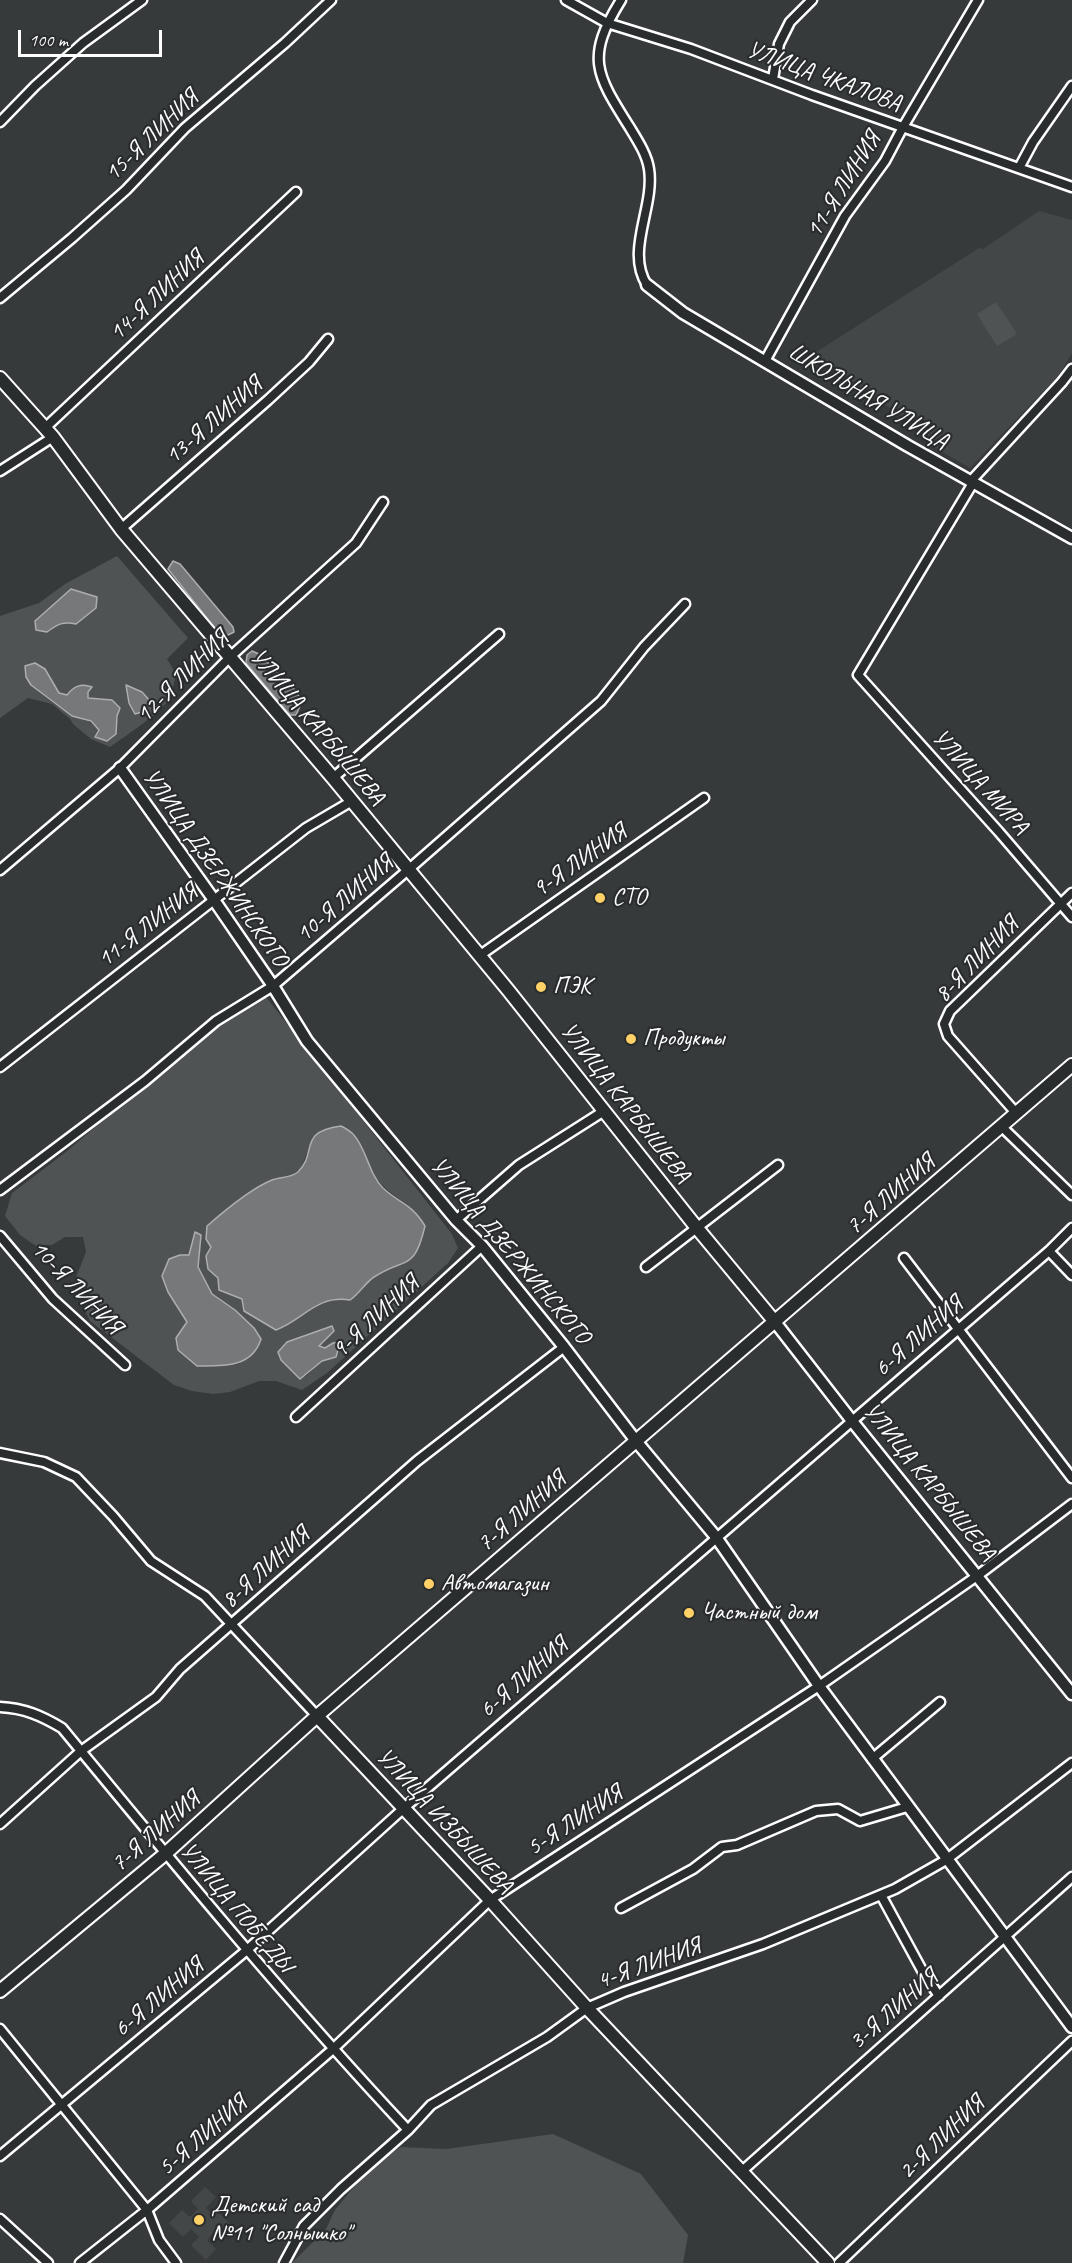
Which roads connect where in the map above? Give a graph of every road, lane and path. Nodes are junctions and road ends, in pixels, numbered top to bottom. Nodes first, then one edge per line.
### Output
1 (142, 0) edge
2 (331, 0) edge
3 (566, 0) edge
4 (621, 0) edge
5 (812, 0) edge
6 (978, 0) edge
7 (607, 22) junction
8 (773, 79) junction
9 (1072, 86) edge
10 (0, 122) edge
11 (903, 127) junction
12 (1019, 168) junction
13 (1072, 187) edge
14 (296, 192) dead end
15 (647, 285) joint
16 (0, 298) edge
17 (328, 339) dead end
18 (765, 361) junction
19 (1072, 369) edge
20 (0, 378) edge
21 (49, 433) junction
22 (0, 471) edge
23 (971, 482) junction
24 (383, 502) dead end
25 (122, 529) junction
26 (1072, 538) edge
27 (685, 604) dead end
28 (499, 634) dead end
29 (231, 656) junction
30 (120, 768) junction
31 (333, 778) junction
32 (704, 798) dead end
33 (352, 801) junction
34 (0, 870) edge
35 (408, 870) junction
36 (1072, 893) edge
37 (214, 900) junction
38 (1060, 903) junction
39 (1072, 917) edge
40 (479, 956) junction
41 (273, 986) junction
42 (1072, 1065) edge
43 (0, 1067) edge
44 (604, 1111) junction
45 (1017, 1114) junction
46 (1002, 1126) junction
47 (778, 1165) dead end
48 (0, 1190) edge
49 (1072, 1195) edge
50 (456, 1220) junction
51 (697, 1228) junction
52 (1072, 1228) edge
53 (0, 1236) edge
54 (482, 1246) junction
55 (1048, 1251) junction
56 (904, 1258) dead end
57 (646, 1266) dead end
58 (1072, 1275) edge
59 (775, 1322) junction
60 (958, 1329) junction
61 (564, 1347) junction
62 (125, 1365) dead end
63 (296, 1417) dead end
64 (852, 1421) junction
65 (636, 1441) junction
66 (0, 1453) edge
67 (1072, 1478) edge
68 (1072, 1504) edge
69 (716, 1537) junction
70 (977, 1575) junction
71 (232, 1625) junction
72 (819, 1686) junction
73 (1072, 1694) edge
74 (940, 1702) dead end
75 (0, 1707) edge
76 (317, 1716) junction
77 (81, 1751) junction
78 (872, 1759) junction
79 (1072, 1763) edge
80 (907, 1807) junction
81 (404, 1808) junction
82 (0, 1824) edge
83 (165, 1854) junction
84 (946, 1860) junction
85 (1072, 1877) edge
86 (881, 1895) junction
87 (490, 1900) junction
88 (621, 1908) dead end
89 (1005, 1938) junction
90 (247, 1950) junction
91 (0, 1991) edge
92 (939, 1996) junction
93 (587, 2008) junction
94 (1072, 2027) edge
95 (0, 2029) edge
96 (1072, 2041) edge
97 (333, 2049) junction
98 (62, 2105) junction
99 (408, 2130) junction
100 (0, 2156) edge
101 (741, 2172) junction
102 (147, 2210) junction
103 (0, 2219) edge
104 (48, 2263) edge
105 (80, 2263) edge
106 (176, 2263) edge
107 (284, 2263) edge
108 (828, 2263) edge
109 (839, 2263) edge

1 - 10 street
2 - 16 street, 15-Я ЛИНИЯ
3 - 7 street, УЛИЦА ЧКАЛОВА
4 - 7 street
5 - 8 street
6 - 11 street, 11-Я ЛИНИЯ
7 - 8 street, УЛИЦА ЧКАЛОВА
7 - 15 street
8 - 11 street, УЛИЦА ЧКАЛОВА
9 - 12 street
11 - 12 street, УЛИЦА ЧКАЛОВА
11 - 18 street, 11-Я ЛИНИЯ
12 - 13 street, УЛИЦА ЧКАЛОВА
14 - 21 street, 14-Я ЛИНИЯ
15 - 18 street, ШКОЛЬНАЯ УЛИЦА
17 - 25 street, 13-Я ЛИНИЯ
18 - 23 street, ШКОЛЬНАЯ УЛИЦА
19 - 23 street
20 - 21 main road, УЛИЦА КАРБЫШЕВА
21 - 22 street, 14-Я ЛИНИЯ
21 - 25 main road, УЛИЦА КАРБЫШЕВА
23 - 26 street, ШКОЛЬНАЯ УЛИЦА
23 - 38 street, УЛИЦА МИРА
24 - 29 street, 12-Я ЛИНИЯ
25 - 29 main road, УЛИЦА КАРБЫШЕВА
27 - 35 street, 10-Я ЛИНИЯ
28 - 31 street
29 - 30 street, 12-Я ЛИНИЯ
29 - 31 main road, УЛИЦА КАРБЫШЕВА
30 - 34 street, 12-Я ЛИНИЯ
30 - 37 street, УЛИЦА ДЗЕРЖИНСКОГО
31 - 33 main road, УЛИЦА КАРБЫШЕВА
32 - 40 street, 9-Я ЛИНИЯ
33 - 35 main road, УЛИЦА КАРБЫШЕВА
33 - 37 street, 11-Я ЛИНИЯ
35 - 40 main road, УЛИЦА КАРБЫШЕВА
35 - 41 street, 10-Я ЛИНИЯ
36 - 38 street, 8-Я ЛИНИЯ
37 - 41 street, УЛИЦА ДЗЕРЖИНСКОГО
37 - 43 street, 11-Я ЛИНИЯ
38 - 39 street, УЛИЦА МИРА
38 - 45 street, 8-Я ЛИНИЯ
40 - 44 main road, УЛИЦА КАРБЫШЕВА
41 - 48 street, 10-Я ЛИНИЯ
41 - 50 street, УЛИЦА ДЗЕРЖИНСКОГО
42 - 45 main road, 7-Я ЛИНИЯ
44 - 50 street
44 - 51 main road, УЛИЦА КАРБЫШЕВА
45 - 46 main road, 7-Я ЛИНИЯ
46 - 49 street
46 - 59 main road, 7-Я ЛИНИЯ
47 - 51 street
50 - 54 street, УЛИЦА ДЗЕРЖИНСКОГО
51 - 57 street
51 - 59 main road, УЛИЦА КАРБЫШЕВА
52 - 55 street, 6-Я ЛИНИЯ
53 - 62 street, 10-Я ЛИНИЯ
54 - 61 street, УЛИЦА ДЗЕРЖИНСКОГО
54 - 63 street, 9-Я ЛИНИЯ
55 - 58 street
55 - 60 street, 6-Я ЛИНИЯ
56 - 60 street
59 - 64 street, УЛИЦА КАРБЫШЕВА
59 - 65 main road, 7-Я ЛИНИЯ
60 - 64 street, 6-Я ЛИНИЯ
60 - 67 street
61 - 65 street, УЛИЦА ДЗЕРЖИНСКОГО
61 - 71 street, 8-Я ЛИНИЯ
64 - 69 street, 6-Я ЛИНИЯ
64 - 70 street, УЛИЦА КАРБЫШЕВА
65 - 69 street, УЛИЦА ДЗЕРЖИНСКОГО
65 - 76 main road, 7-Я ЛИНИЯ
66 - 71 street, УЛИЦА ИЗБЫШЕВА
68 - 70 street, 5-Я ЛИНИЯ
69 - 72 street, УЛИЦА ДЗЕРЖИНСКОГО
69 - 81 street, 6-Я ЛИНИЯ
70 - 72 street, 5-Я ЛИНИЯ
70 - 73 street, УЛИЦА КАРБЫШЕВА
71 - 76 street, УЛИЦА ИЗБЫШЕВА
71 - 77 street, 8-Я ЛИНИЯ
72 - 78 street, УЛИЦА ДЗЕРЖИНСКОГО
72 - 87 street, 5-Я ЛИНИЯ
74 - 78 street
75 - 77 street, УЛИЦА ПОБЕДЫ
76 - 81 main road, УЛИЦА ИЗБЫШЕВА
76 - 83 main road, 7-Я ЛИНИЯ
77 - 82 street, 8-Я ЛИНИЯ
77 - 83 street, УЛИЦА ПОБЕДЫ
78 - 80 street, УЛИЦА ДЗЕРЖИНСКОГО
79 - 84 street, 4-Я ЛИНИЯ
80 - 84 street, УЛИЦА ДЗЕРЖИНСКОГО
80 - 88 street
81 - 87 main road, УЛИЦА ИЗБЫШЕВА
81 - 90 street, 6-Я ЛИНИЯ
83 - 90 street, УЛИЦА ПОБЕДЫ
83 - 91 main road, 7-Я ЛИНИЯ
84 - 86 street, 4-Я ЛИНИЯ
84 - 89 street, УЛИЦА ДЗЕРЖИНСКОГО
85 - 89 street, 3-Я ЛИНИЯ
86 - 92 street
86 - 93 street, 4-Я ЛИНИЯ
87 - 93 main road, УЛИЦА ИЗБЫШЕВА
87 - 97 street, 5-Я ЛИНИЯ
89 - 92 street, 3-Я ЛИНИЯ
89 - 94 street, УЛИЦА ДЗЕРЖИНСКОГО
90 - 97 street, УЛИЦА ПОБЕДЫ
90 - 98 street, 6-Я ЛИНИЯ
92 - 101 street, 3-Я ЛИНИЯ
93 - 99 street, 4-Я ЛИНИЯ
93 - 101 main road, УЛИЦА ИЗБЫШЕВА
95 - 98 street
96 - 109 street, 2-Я ЛИНИЯ
97 - 99 street, УЛИЦА ПОБЕДЫ
97 - 102 street, 5-Я ЛИНИЯ
98 - 100 street, 6-Я ЛИНИЯ
98 - 102 street
99 - 107 street, 4-Я ЛИНИЯ
101 - 108 main road, УЛИЦА ИЗБЫШЕВА
102 - 105 street, 5-Я ЛИНИЯ
102 - 106 street
103 - 104 street

